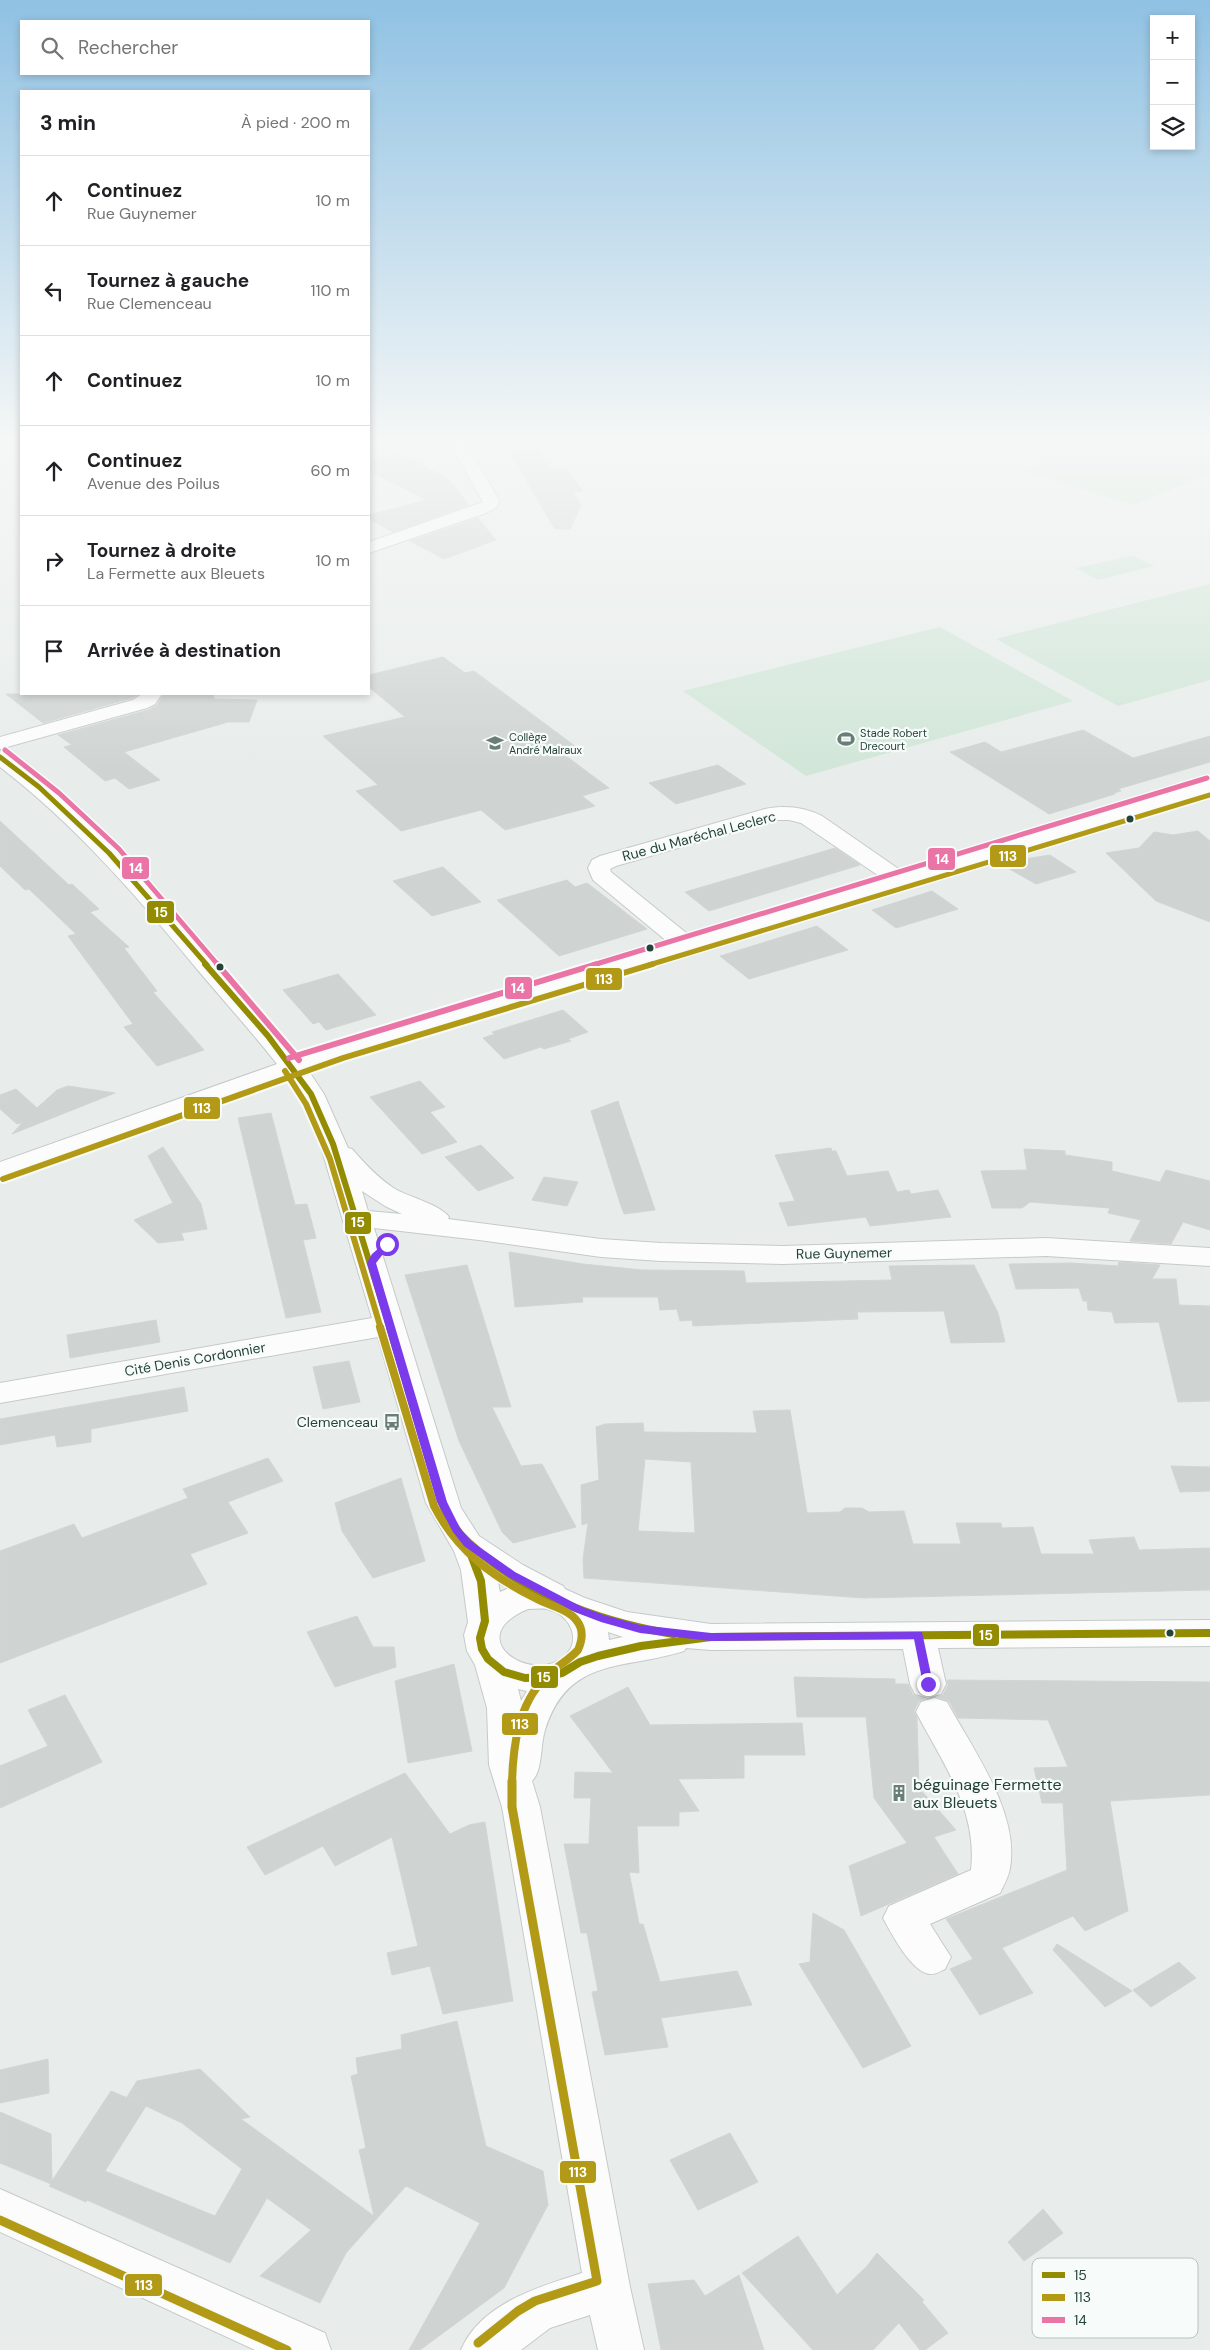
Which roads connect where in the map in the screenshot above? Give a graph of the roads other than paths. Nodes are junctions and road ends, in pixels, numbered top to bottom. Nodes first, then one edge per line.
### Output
1 (151, 695) edge
2 (0, 743) edge
3 (0, 758) edge
4 (1210, 786) edge
5 (900, 880) junction
6 (686, 945) junction
7 (292, 1066) junction
8 (334, 1144) junction
9 (0, 1171) edge
10 (408, 1208) junction
11 (357, 1216) junction
12 (442, 1226) junction
13 (479, 1230) junction
14 (1210, 1257) edge
15 (371, 1263) junction
16 (390, 1325) junction
17 (0, 1393) edge
18 (467, 1544) junction
19 (566, 1603) junction
20 (485, 1621) junction
21 (1210, 1633) edge
22 (918, 1635) junction
23 (711, 1637) junction
24 (493, 1664) junction
25 (571, 1668) junction
26 (521, 1807) junction
27 (931, 1956) dead end
28 (0, 2210) edge
29 (607, 2287) junction
30 (308, 2350) edge
31 (484, 2350) edge
32 (621, 2350) edge

1 - 2 street
3 - 7 street
4 - 5 street
5 - 6 street
5 - 6 street, Rue du Maréchal Leclerc
6 - 7 street
7 - 8 street
7 - 9 street
8 - 10 street, Rue Guynemer
8 - 11 street
10 - 11 street, Rue Guynemer
10 - 13 street, Rue Guynemer
11 - 12 street, Rue Guynemer
11 - 15 street
12 - 13 street, Rue Guynemer
12 - 15 street, Rue Guynemer
13 - 14 street, Rue Guynemer
15 - 16 street
16 - 17 street, Cité Denis Cordonnier
16 - 18 street
18 - 19 street
18 - 20 street
19 - 20 street
19 - 23 street
19 - 25 street
20 - 24 street
21 - 22 street
22 - 23 street
22 - 27 street
23 - 25 street
24 - 25 street
24 - 26 street
25 - 26 street
26 - 29 street
28 - 30 street
29 - 31 street
29 - 32 street

